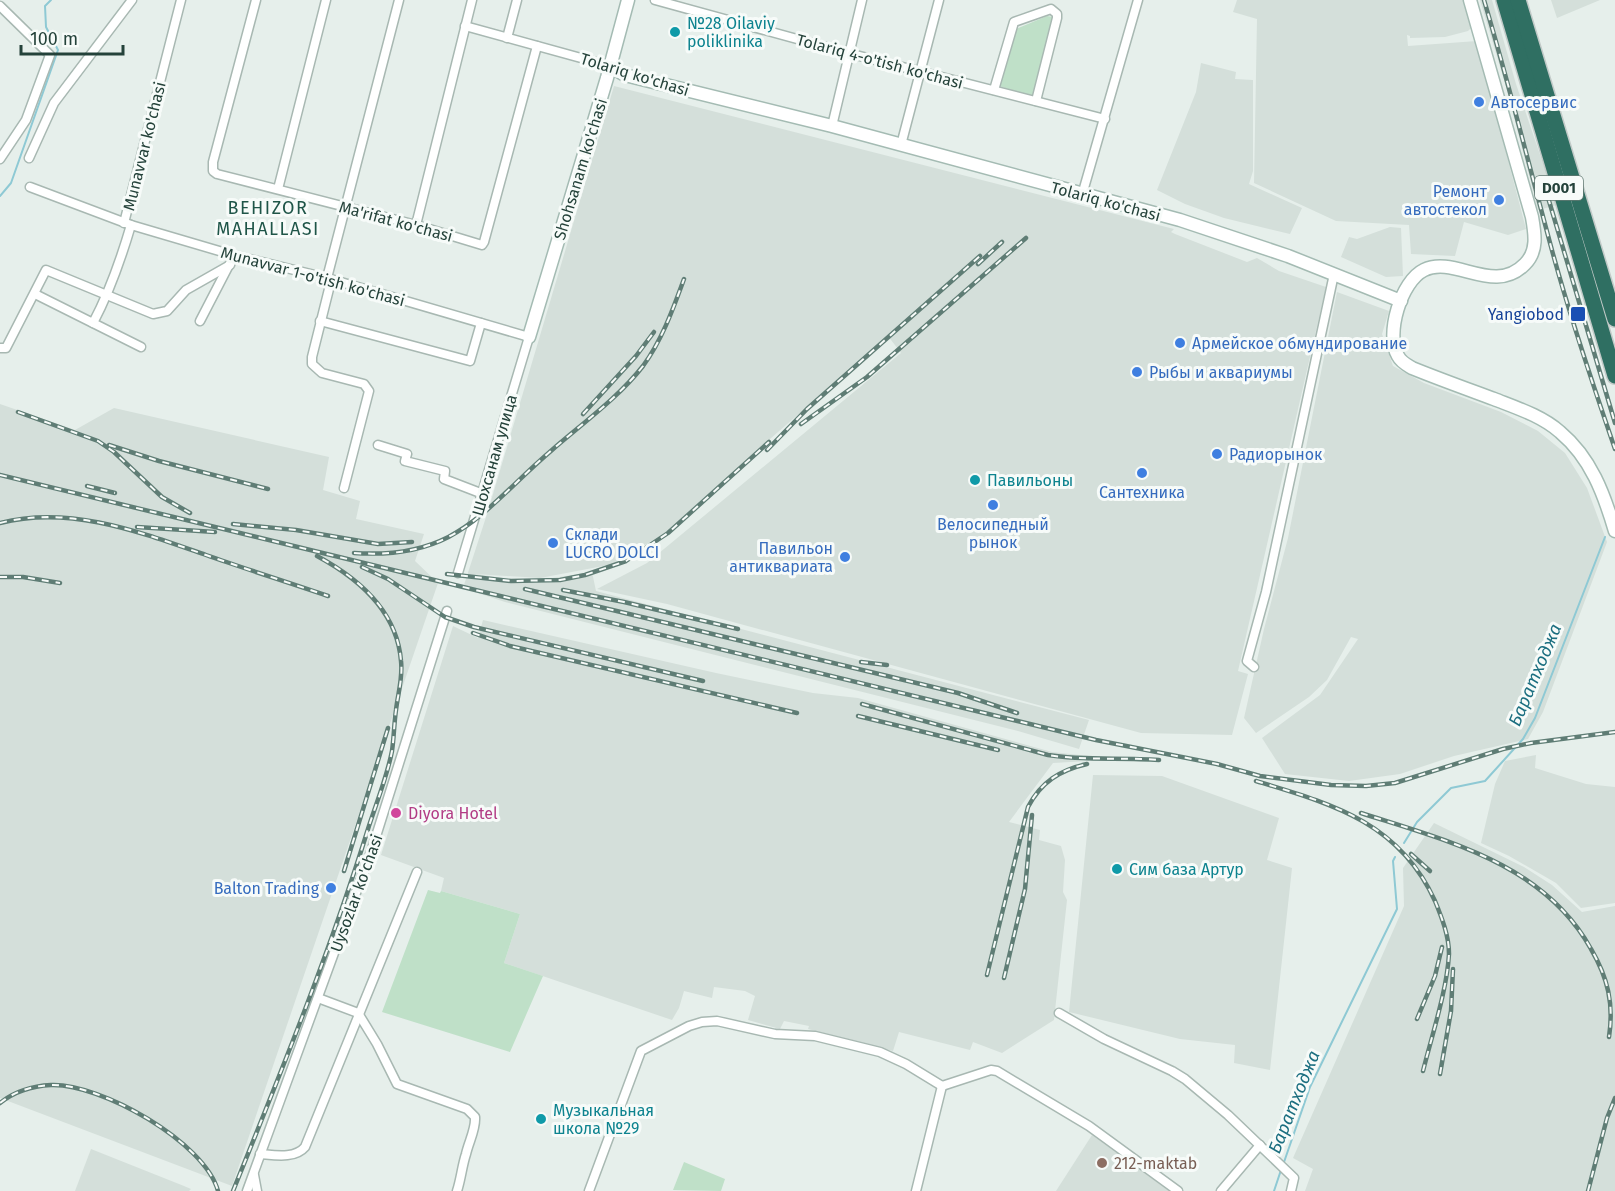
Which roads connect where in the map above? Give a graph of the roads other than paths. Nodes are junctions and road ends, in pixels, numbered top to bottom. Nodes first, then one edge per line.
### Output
1 (132, 0) edge
2 (181, 0) edge
3 (255, 0) edge
4 (326, 0) edge
5 (399, 0) edge
6 (472, 0) edge
7 (517, 0) edge
8 (628, 0) edge
9 (655, 0) edge
10 (862, 0) edge
11 (939, 0) edge
12 (1138, 0) edge
13 (1470, 0) edge
14 (1504, 0) edge
15 (1518, 0) edge
16 (0, 6) edge
17 (465, 26) junction
18 (507, 38) junction
19 (537, 46) junction
20 (848, 53) junction
21 (610, 66) junction
22 (921, 72) junction
23 (994, 90) junction
24 (1036, 101) junction
25 (1105, 119) junction
26 (832, 126) junction
27 (901, 145) junction
28 (0, 159) edge
29 (29, 159) dead end
30 (30, 187) dead end
31 (278, 189) junction
32 (1082, 195) junction
33 (346, 207) junction
34 (128, 224) junction
35 (416, 225) junction
36 (232, 255) junction
37 (230, 265) junction
38 (1334, 274) junction
39 (327, 278) junction
40 (1409, 283) junction
41 (1374, 291) junction
42 (35, 294) junction
43 (108, 294) junction
44 (1401, 302) junction
45 (1615, 320) edge
46 (200, 321) dead end
47 (320, 321) junction
48 (93, 323) junction
49 (481, 323) junction
50 (529, 337) junction
51 (141, 347) dead end
52 (0, 348) edge
53 (1615, 376) edge
54 (378, 445) dead end
55 (344, 488) dead end
56 (483, 494) junction
57 (1615, 531) edge
58 (458, 573) dead end
59 (447, 611) dead end
60 (1254, 667) dead end
61 (417, 872) dead end
62 (318, 998) junction
63 (358, 1013) junction
64 (1059, 1013) dead end
65 (942, 1086) junction
66 (1260, 1145) junction
67 (260, 1155) junction
68 (253, 1172) junction
69 (247, 1191) edge
70 (257, 1191) edge
71 (457, 1191) edge
72 (589, 1191) edge
73 (916, 1191) edge
74 (1178, 1191) edge
75 (1221, 1191) edge
76 (1291, 1191) edge

1 - 29 street
2 - 34 street, Munavvar ko'chasi
3 - 31 street, Ma'rifat ko'chasi
4 - 31 street
5 - 33 street
6 - 17 street
7 - 18 street
8 - 21 street, Shohsanam ko'chasi
9 - 20 street, Tolariq 4-o'tish ko'chasi
10 - 20 street
11 - 22 street
12 - 25 street
13 - 40 street
14 - 53 highway, D001
15 - 45 highway, D001
16 - 28 street
17 - 18 street, Tolariq ko'chasi
17 - 35 street
18 - 19 street, Tolariq ko'chasi
19 - 21 street, Tolariq ko'chasi
19 - 35 street, Ma'rifat ko'chasi
20 - 22 street, Tolariq 4-o'tish ko'chasi
20 - 26 street
21 - 26 street, Tolariq ko'chasi
21 - 50 street, Shohsanam ko'chasi
22 - 23 street, Tolariq 4-o'tish ko'chasi
22 - 27 street
23 - 24 street, Tolariq 4-o'tish ko'chasi
23 - 24 street
24 - 25 street, Tolariq 4-o'tish ko'chasi
25 - 32 street
26 - 27 street, Tolariq ko'chasi
27 - 32 street, Tolariq ko'chasi
30 - 34 street, Munavvar 1-o'tish ko'chasi
31 - 33 street, Ma'rifat ko'chasi
32 - 38 street, Tolariq ko'chasi
33 - 35 street, Ma'rifat ko'chasi
33 - 39 street
34 - 36 street, Munavvar 1-o'tish ko'chasi
34 - 43 street, Munavvar ko'chasi
36 - 37 street
36 - 39 street, Munavvar 1-o'tish ko'chasi
37 - 43 street
37 - 46 street
38 - 41 street, Tolariq ko'chasi
38 - 60 street
39 - 47 street
39 - 49 street, Munavvar 1-o'tish ko'chasi
40 - 41 street
40 - 44 street
41 - 44 street, Tolariq ko'chasi
42 - 43 street
42 - 48 street
42 - 52 street
43 - 48 street, Munavvar ko'chasi
44 - 57 street
47 - 49 street
47 - 55 street
48 - 51 street
49 - 50 street, Munavvar 1-o'tish ko'chasi
50 - 56 street, Шохсанам улица
54 - 56 street
56 - 58 street, Шохсанам улица
59 - 62 street, Uysozlar ko'chasi
61 - 63 street
62 - 63 street
62 - 67 street, Uysozlar ko'chasi
63 - 67 street
63 - 71 street
64 - 66 street
65 - 72 street
65 - 73 street
65 - 74 street
66 - 75 street
66 - 76 street
67 - 68 street, Uysozlar ko'chasi
68 - 69 street, Uysozlar ko'chasi
68 - 70 street

